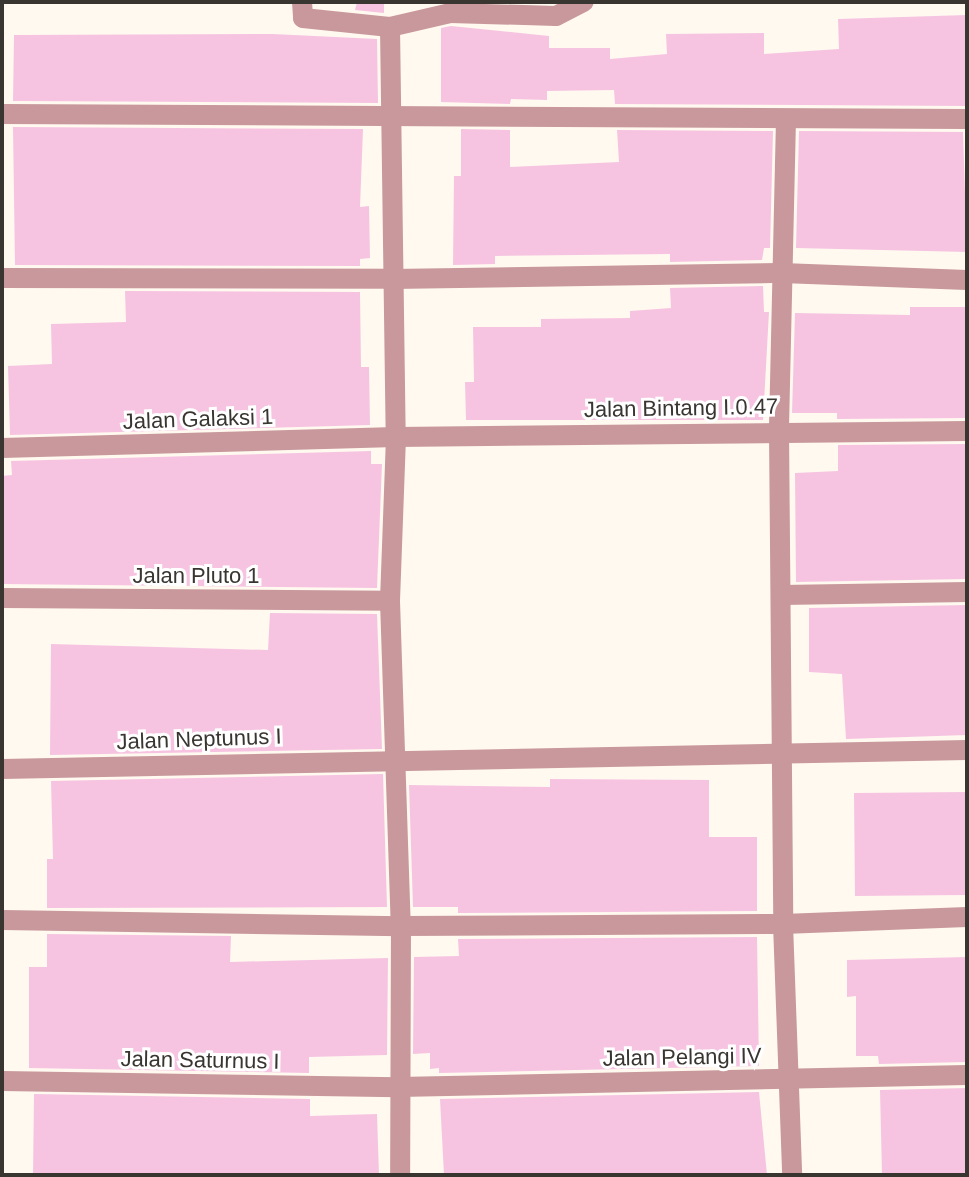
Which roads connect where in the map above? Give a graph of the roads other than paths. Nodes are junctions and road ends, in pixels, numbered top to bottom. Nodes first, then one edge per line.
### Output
1 (302, 2) edge
2 (584, 2) edge
3 (452, 8) edge
4 (390, 27) junction
5 (2, 114) edge
6 (786, 119) junction
7 (967, 119) edge
8 (392, 121) junction
9 (782, 273) junction
10 (2, 278) edge
11 (392, 279) junction
12 (967, 280) edge
13 (779, 430) junction
14 (967, 431) edge
15 (396, 437) junction
16 (2, 448) edge
17 (967, 592) edge
18 (782, 595) junction
19 (2, 598) edge
20 (390, 601) junction
21 (967, 750) edge
22 (784, 751) junction
23 (397, 759) junction
24 (2, 769) edge
25 (967, 917) edge
26 (2, 920) edge
27 (783, 924) junction
28 (401, 926) junction
29 (967, 1075) edge
30 (789, 1079) junction
31 (2, 1081) edge
32 (398, 1087) junction
33 (400, 1175) edge
34 (792, 1175) edge

1 - 4 street
2 - 3 street
3 - 4 street
4 - 8 street
5 - 8 street
6 - 7 street
6 - 8 street
6 - 9 street
8 - 11 street
9 - 11 street
9 - 12 street
9 - 13 street
10 - 11 street
11 - 15 street
13 - 14 street, Jalan Bintang I.0.47
13 - 15 street, Jalan Bintang I.0.47
13 - 18 street
15 - 16 street, Jalan Galaksi 1
15 - 20 street
17 - 18 street
18 - 22 street
19 - 20 street, Jalan Pluto 1
20 - 23 street
21 - 22 street, Jalan Neptunus I
22 - 23 street, Jalan Neptunus I
22 - 27 street
23 - 24 street, Jalan Neptunus I
23 - 28 street
25 - 27 street
26 - 28 street
27 - 28 street
27 - 30 street
28 - 32 street
29 - 30 street, Jalan Pelangi IV
30 - 32 street, Jalan Pelangi IV
30 - 34 street
31 - 32 street, Jalan Saturnus I
32 - 33 street

